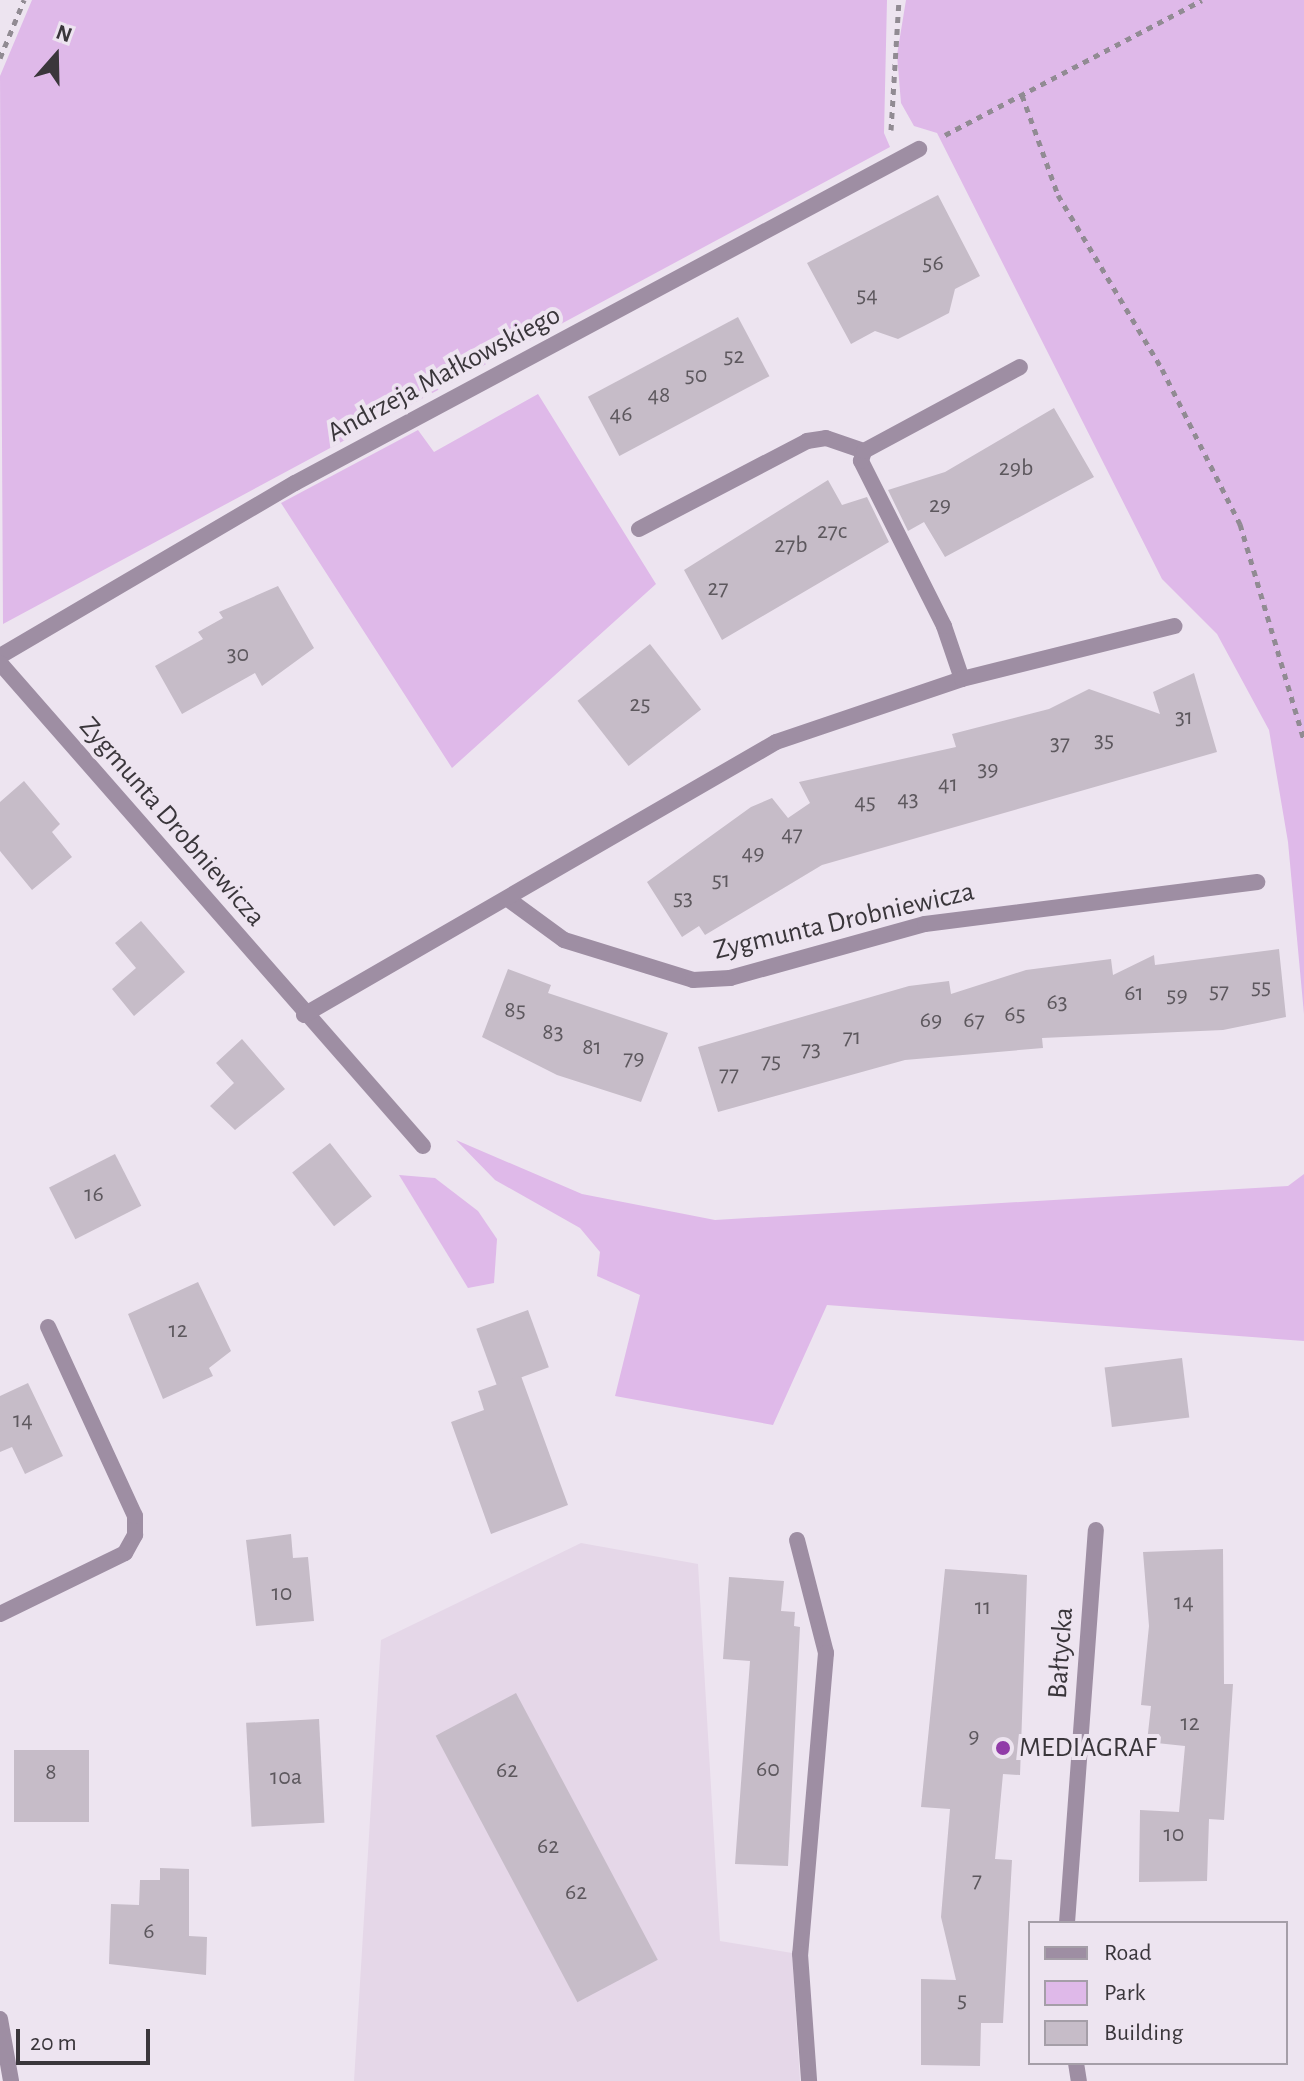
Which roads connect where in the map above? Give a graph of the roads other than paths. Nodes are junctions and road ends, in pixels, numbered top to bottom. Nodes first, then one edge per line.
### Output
1 (913, 152) road end
2 (1020, 367) dead end
3 (864, 451) junction
4 (639, 529) dead end
5 (1174, 626) dead end
6 (0, 656) edge
7 (0, 663) edge
8 (962, 679) junction
9 (1257, 882) dead end
10 (508, 899) junction
11 (304, 1015) junction
12 (423, 1146) dead end
13 (48, 1327) dead end
14 (1096, 1530) dead end
15 (797, 1540) dead end
16 (0, 1614) edge
17 (1067, 1921) edge
18 (0, 2019) edge
19 (11, 2081) edge
20 (809, 2081) edge

1 - 6 street, Andrzeja Małkowskiego
2 - 3 street
3 - 4 street
3 - 8 street
5 - 8 street
7 - 11 street, Zygmunta Drobniewicza
8 - 10 street
9 - 10 street, Zygmunta Drobniewicza
10 - 11 street
11 - 12 street, Zygmunta Drobniewicza
13 - 16 street
14 - 17 street, Bałtycka
15 - 20 street
18 - 19 street

